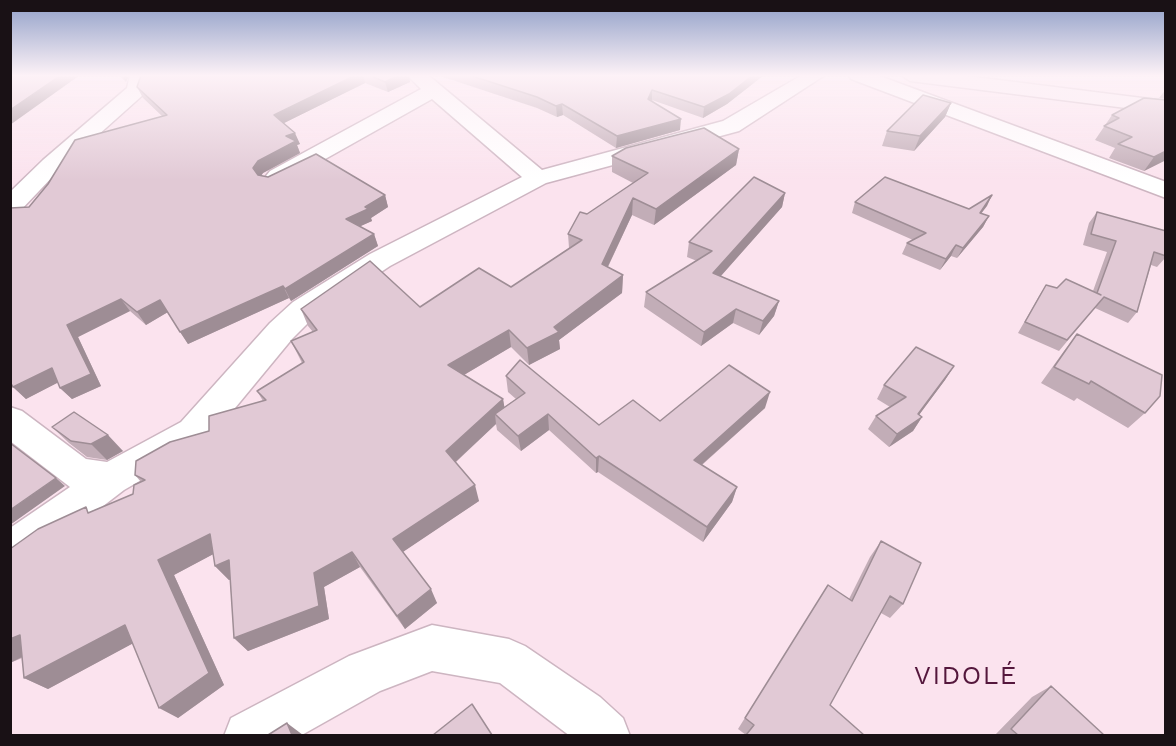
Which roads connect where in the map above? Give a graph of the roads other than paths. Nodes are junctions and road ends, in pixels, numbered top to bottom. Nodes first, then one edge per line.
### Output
1 (116, 110) edge
2 (398, 110) edge
3 (457, 110) edge
4 (758, 110) edge
5 (950, 110) edge
6 (538, 178) junction
7 (272, 180) edge
8 (1166, 191) edge
9 (10, 207) edge
10 (10, 421) edge
11 (111, 479) junction
12 (10, 552) edge
13 (249, 735) edge
14 (605, 735) edge

1 - 9 street
2 - 7 street
3 - 6 street
4 - 6 street
5 - 8 street
6 - 11 street
10 - 11 street
11 - 12 street
13 - 14 street

